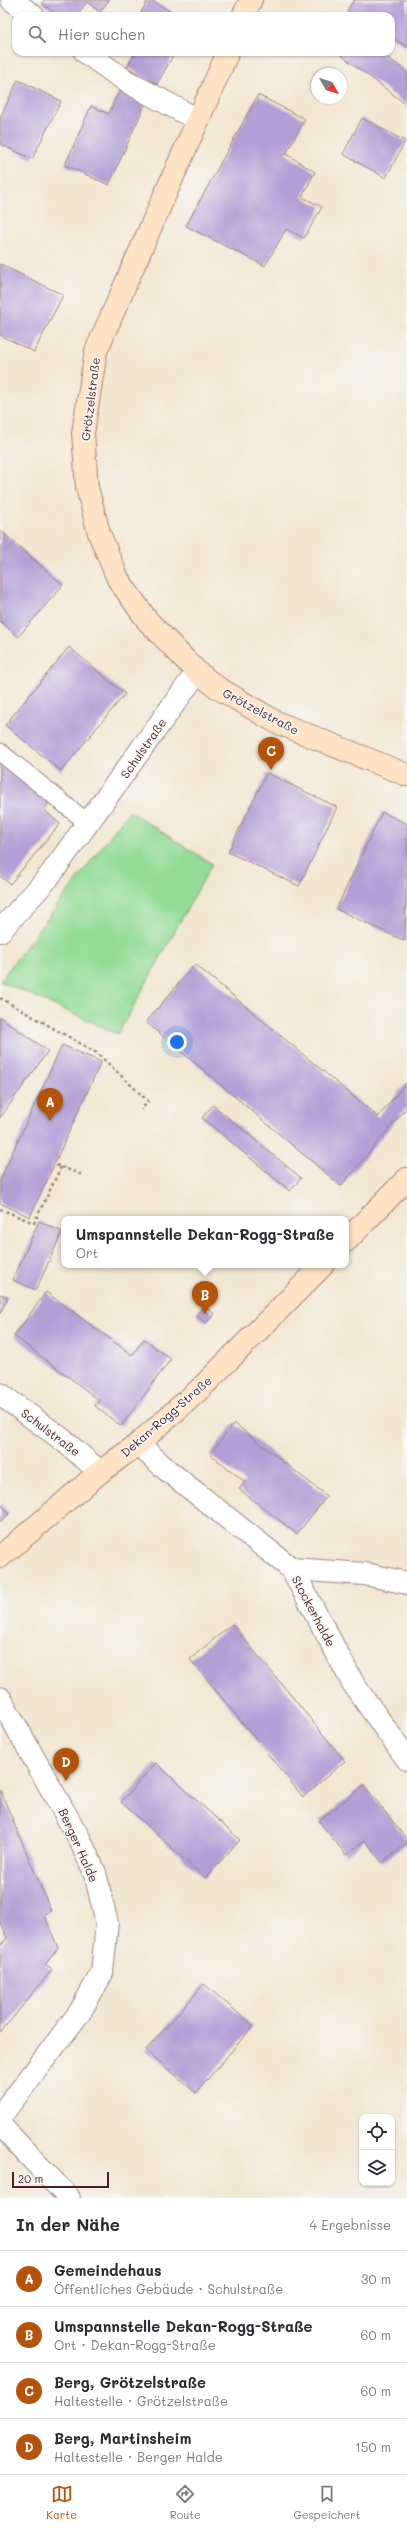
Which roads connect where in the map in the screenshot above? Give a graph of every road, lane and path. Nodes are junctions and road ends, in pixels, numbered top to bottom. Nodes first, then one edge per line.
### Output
1 (12, 0) edge
2 (251, 0) edge
3 (28, 12) edge
4 (245, 12) edge
5 (91, 56) edge
6 (226, 56) edge
7 (198, 120) junction
8 (197, 672) junction
9 (0, 752) edge
10 (407, 775) edge
11 (89, 824) junction
12 (3, 920) edge
13 (0, 998) edge
14 (141, 1110) dead end
15 (56, 1165) dead end
16 (61, 1167) junction
17 (82, 1175) dead end
18 (407, 1179) edge
19 (0, 1209) edge
20 (349, 1238) edge
21 (320, 1268) edge
22 (0, 1394) edge
23 (138, 1444) junction
24 (100, 1472) junction
25 (0, 1557) edge
26 (292, 1569) junction
27 (407, 1583) edge
28 (0, 1698) edge
29 (407, 1759) edge
30 (0, 2118) edge
31 (0, 2125) edge
32 (69, 2198) edge

1 - 3 street
2 - 4 street
5 - 7 street
6 - 7 street, Grötzelstraße
7 - 8 street, Grötzelstraße
8 - 10 street, Grötzelstraße
8 - 11 street, Schulstraße
9 - 11 lane
11 - 12 street, Schulstraße
13 - 14 path
15 - 16 path
16 - 17 path
16 - 19 path
18 - 20 street
21 - 23 street, Dekan-Rogg-Straße
22 - 24 street, Schulstraße
23 - 24 street, Dekan-Rogg-Straße
23 - 26 street, Stockerhalde
24 - 25 street, Dekan-Rogg-Straße
26 - 27 street
26 - 29 street, Stockerhalde
28 - 30 street, Berger Halde
31 - 32 street

